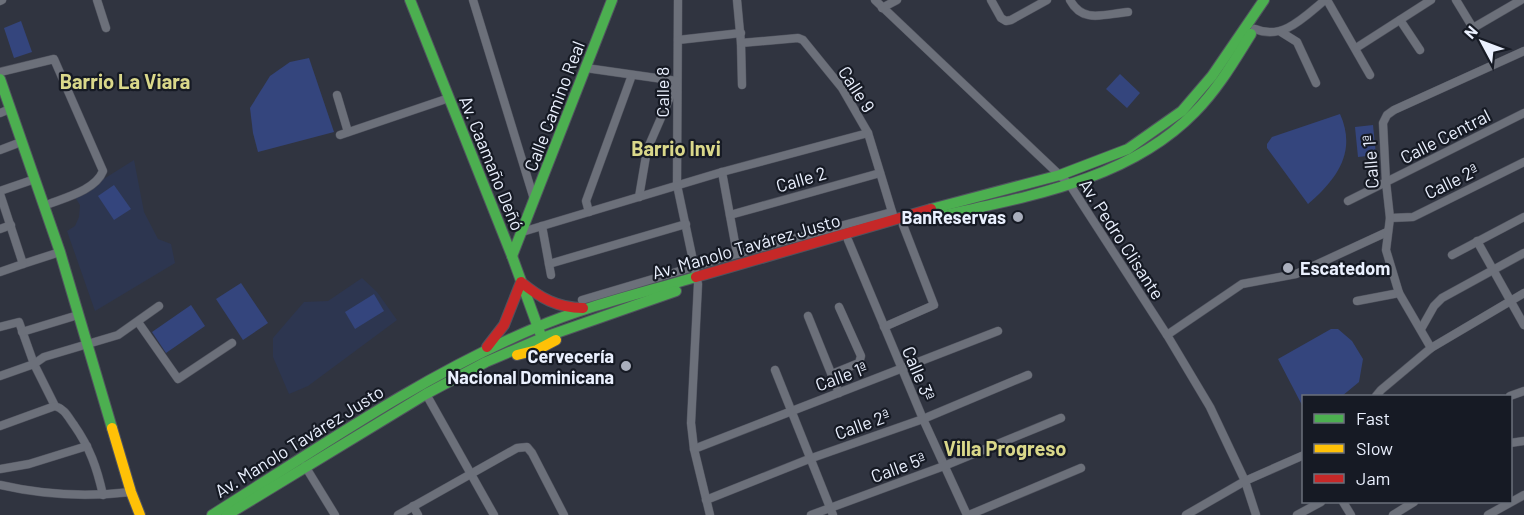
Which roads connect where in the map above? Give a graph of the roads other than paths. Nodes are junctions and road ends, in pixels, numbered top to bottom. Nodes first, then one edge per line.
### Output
1 (97, 0) edge
2 (410, 0) edge
3 (473, 0) edge
4 (612, 0) edge
5 (678, 0) edge
6 (737, 0) edge
7 (875, 0) edge
8 (897, 0) edge
9 (991, 0) edge
10 (1047, 0) edge
11 (1070, 0) edge
12 (1264, 0) edge
13 (1273, 0) edge
14 (1326, 0) edge
15 (1431, 0) edge
16 (1456, 0) edge
17 (1521, 0) edge
18 (882, 8) junction
19 (1128, 12) dead end
20 (1400, 21) junction
21 (106, 28) dead end
22 (1255, 29) junction
23 (1281, 32) junction
24 (741, 33) junction
25 (678, 40) junction
26 (741, 43) junction
27 (1356, 48) junction
28 (1420, 50) dead end
29 (1524, 51) edge
30 (586, 68) junction
31 (0, 72) edge
32 (632, 75) junction
33 (1370, 75) dead end
34 (0, 79) edge
35 (677, 81) junction
36 (1316, 83) dead end
37 (742, 85) dead end
38 (337, 95) dead end
39 (449, 98) junction
40 (5, 111) edge
41 (1524, 113) edge
42 (868, 133) junction
43 (21, 142) junction
44 (0, 150) edge
45 (1524, 162) edge
46 (722, 172) junction
47 (880, 172) junction
48 (1060, 175) junction
49 (35, 179) junction
50 (1386, 182) junction
51 (677, 185) junction
52 (1070, 185) junction
53 (0, 192) edge
54 (639, 196) junction
55 (535, 200) junction
56 (1348, 201) dead end
57 (44, 206) junction
58 (589, 212) junction
59 (730, 215) junction
60 (1524, 217) edge
61 (1390, 218) junction
62 (896, 219) junction
63 (686, 224) junction
64 (10, 225) junction
65 (542, 226) junction
66 (0, 229) edge
67 (522, 232) junction
68 (1387, 232) junction
69 (848, 240) junction
70 (1477, 241) junction
71 (60, 252) junction
72 (1524, 253) edge
73 (737, 254) junction
74 (1452, 255) dead end
75 (512, 256) junction
76 (23, 264) junction
77 (549, 264) junction
78 (1493, 269) junction
79 (0, 272) edge
80 (551, 275) dead end
81 (697, 276) junction
82 (521, 282) junction
83 (1399, 293) junction
84 (1524, 293) edge
85 (582, 300) dead end
86 (1358, 301) dead end
87 (1509, 301) junction
88 (159, 306) dead end
89 (595, 307) junction
90 (839, 307) dead end
91 (78, 315) junction
92 (808, 316) dead end
93 (138, 322) junction
94 (580, 325) junction
95 (1524, 325) edge
96 (0, 327) edge
97 (537, 327) junction
98 (884, 327) junction
99 (1420, 329) junction
100 (998, 331) dead end
101 (22, 332) junction
102 (1167, 334) junction
103 (542, 338) junction
104 (86, 343) junction
105 (232, 343) dead end
106 (1431, 348) junction
107 (480, 353) junction
108 (498, 357) junction
109 (34, 364) junction
110 (902, 369) junction
111 (775, 370) dead end
112 (832, 374) junction
113 (1028, 375) dead end
114 (0, 376) edge
115 (839, 393) junction
116 (426, 394) junction
117 (1377, 395) edge
118 (55, 406) junction
119 (790, 410) junction
120 (923, 418) junction
121 (1061, 418) dead end
122 (0, 426) edge
123 (87, 446) junction
124 (694, 449) junction
125 (1302, 456) edge
126 (809, 459) junction
127 (305, 466) junction
128 (944, 466) junction
129 (1081, 468) dead end
130 (0, 469) edge
131 (470, 475) junction
132 (1245, 482) junction
133 (0, 485) edge
134 (131, 492) junction
135 (103, 495) junction
136 (706, 500) junction
137 (1318, 503) edge
138 (1411, 503) edge
139 (1511, 503) edge
140 (413, 506) junction
141 (832, 511) edge
142 (1493, 514) edge
143 (140, 515) edge
144 (212, 515) edge
145 (227, 515) edge
146 (335, 515) edge
147 (398, 515) edge
148 (418, 515) edge
149 (494, 515) edge
150 (564, 515) edge
151 (710, 515) edge
152 (811, 515) edge
153 (968, 515) edge
154 (1186, 515) edge
155 (1256, 515) edge
156 (1297, 515) edge
157 (1393, 515) edge

1 - 21 street
2 - 39 main road, Av. Caamaño Deñó
3 - 55 street
4 - 30 main road, Calle Camino Real
5 - 25 street, Calle 8
6 - 24 street
7 - 18 street, Av. Pedro Clisante
8 - 18 street
9 - 10 street
11 - 19 street
12 - 48 main road, Av. Manolo Tavárez Justo
13 - 22 main road, Av. Manolo Tavárez Justo
14 - 23 street
14 - 27 street
15 - 20 street
16 - 17 street
18 - 48 street, Av. Pedro Clisante
20 - 27 street
20 - 28 street
22 - 23 street
22 - 52 main road, Av. Manolo Tavárez Justo
23 - 36 street
24 - 25 street
24 - 26 street
25 - 35 street, Calle 8
26 - 37 street
26 - 42 street, Calle 9
27 - 33 street
29 - 50 street, Calle 1ª
30 - 32 street
30 - 55 main road, Calle Camino Real
31 - 57 street
32 - 35 street
32 - 58 street
34 - 40 main road
35 - 51 street, Calle 8
35 - 54 street
38 - 39 street
39 - 75 main road, Av. Caamaño Deñó
40 - 43 main road
41 - 50 street, Calle Central
42 - 46 street
42 - 47 street, Calle 9
43 - 44 street
43 - 49 main road
45 - 61 street, Calle 2ª
46 - 51 street
46 - 59 street
47 - 59 street, Calle 2
47 - 62 street, Calle 9
48 - 52 street, Av. Pedro Clisante
48 - 62 main road, Av. Manolo Tavárez Justo
49 - 53 street
49 - 57 main road
50 - 56 street, Calle Central
50 - 61 street, Calle 1ª
51 - 54 street
51 - 63 street, Calle 8
52 - 62 main road, Av. Manolo Tavárez Justo
52 - 102 street, Av. Pedro Clisante
53 - 64 street
54 - 58 street
55 - 67 main road, Calle Camino Real
57 - 71 main road
58 - 65 street
59 - 73 street
60 - 70 street
61 - 68 street, Calle 1ª
62 - 69 main road, Av. Manolo Tavárez Justo
62 - 73 street
62 - 81 main road, Av. Manolo Tavárez Justo
62 - 98 street, Calle 9
63 - 77 street
63 - 81 street, Calle 8
64 - 66 street
64 - 76 street
65 - 67 street
65 - 77 street
67 - 75 main road, Calle Camino Real
68 - 83 street, Calle 1ª
68 - 102 street
69 - 81 main road, Av. Manolo Tavárez Justo
69 - 98 street, Calle 3ª
70 - 74 street
70 - 78 street
71 - 76 street
71 - 91 main road
72 - 78 street
73 - 81 street
75 - 82 main road, Av. Caamaño Deñó
76 - 79 street
77 - 80 street
78 - 87 street
78 - 99 street
81 - 85 street
81 - 89 main road, Av. Manolo Tavárez Justo
81 - 94 main road, Av. Manolo Tavárez Justo
81 - 124 street, Calle 8
82 - 89 main road
82 - 97 main road, Av. Caamaño Deñó
82 - 107 main road
83 - 86 street
83 - 99 street, Calle 1ª
84 - 87 street
87 - 95 street
87 - 106 street
88 - 93 street
89 - 97 main road, Av. Manolo Tavárez Justo
90 - 112 street
91 - 101 street
91 - 104 main road
92 - 112 street
93 - 104 street
93 - 105 street
94 - 103 main road, Av. Manolo Tavárez Justo
94 - 108 main road
96 - 101 street
97 - 103 main road, Av. Caamaño Deñó
97 - 107 main road, Av. Manolo Tavárez Justo
98 - 110 street, Calle 3ª
99 - 106 street, Calle 1ª
100 - 110 street, Calle 1ª
101 - 109 street
102 - 132 street, Av. Pedro Clisante
103 - 108 main road, Av. Manolo Tavárez Justo
104 - 109 street
104 - 134 main road
106 - 117 street
107 - 144 main road, Av. Manolo Tavárez Justo
108 - 116 main road, Av. Manolo Tavárez Justo
109 - 114 street
109 - 118 street
110 - 115 street, Calle 1ª
110 - 120 street, Calle 3ª
111 - 119 street
112 - 115 street
113 - 120 street, Calle 2ª
115 - 119 street, Calle 1ª
116 - 127 main road, Av. Manolo Tavárez Justo
116 - 131 street
118 - 122 street
118 - 123 street
119 - 124 street, Calle 1ª
119 - 126 street
120 - 126 street, Calle 2ª
120 - 128 street, Calle 3ª
121 - 128 street, Calle 5ª
123 - 130 street
123 - 135 street
124 - 136 street, Calle 8
125 - 132 street
126 - 136 street, Calle 2ª
126 - 141 street
127 - 145 main road, Av. Manolo Tavárez Justo
127 - 146 street
128 - 141 street, Calle 5ª
128 - 153 street, Calle 3ª
129 - 153 street
131 - 140 street
131 - 149 street
131 - 150 street
132 - 154 street
132 - 155 street, Av. Pedro Clisante
133 - 135 street
134 - 135 street
134 - 143 main road
136 - 151 street, Calle 8
137 - 156 street
138 - 157 street
139 - 142 street
140 - 147 street
140 - 148 street
141 - 152 street, Calle 5ª

